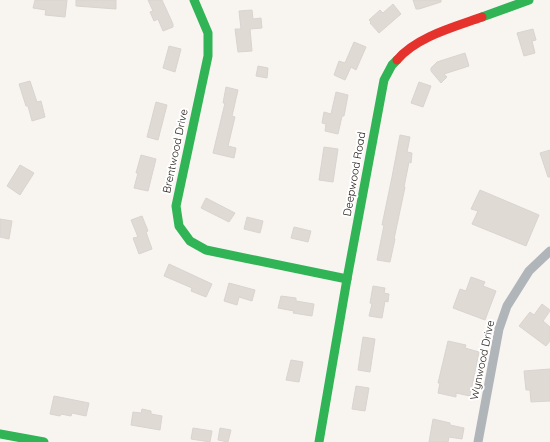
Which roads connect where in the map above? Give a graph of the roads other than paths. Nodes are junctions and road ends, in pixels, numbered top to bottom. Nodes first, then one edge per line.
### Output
1 (194, 0) edge
2 (529, 0) edge
3 (550, 251) edge
4 (347, 279) junction
5 (0, 434) edge
6 (44, 442) edge
7 (319, 442) edge
8 (478, 442) edge

1 - 4 street, Brentwood Drive
2 - 4 street, Deepwood Road
3 - 8 street, Wynwood Drive
4 - 7 street, Deepwood Road
5 - 6 street

